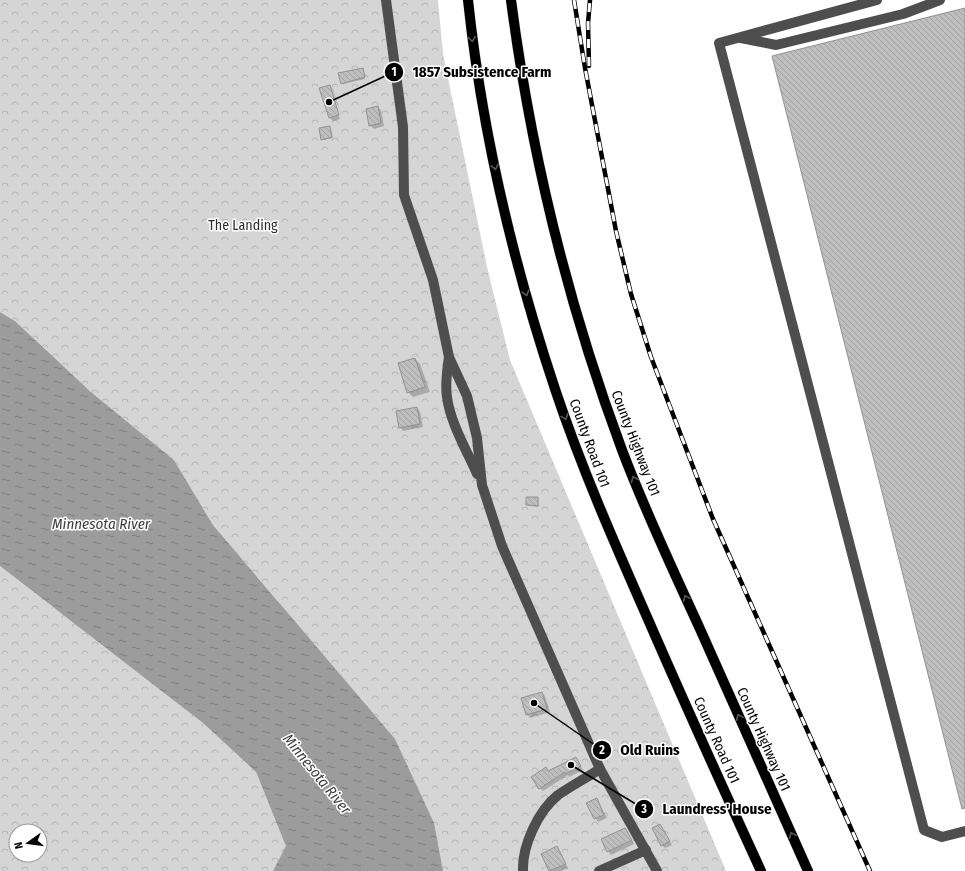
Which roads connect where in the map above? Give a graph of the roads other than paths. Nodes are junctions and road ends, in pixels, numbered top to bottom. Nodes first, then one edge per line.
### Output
1 (386, 0) edge
2 (468, 0) edge
3 (511, 0) edge
4 (876, 0) edge
5 (940, 0) edge
6 (740, 37) junction
7 (449, 357) junction
8 (482, 485) junction
9 (600, 769) junction
10 (965, 831) edge
11 (646, 850) junction
12 (523, 871) edge
13 (599, 871) edge
14 (657, 871) edge
15 (761, 871) edge
16 (808, 871) edge

1 - 7 lane
2 -> 15 main road, County Road 101
16 -> 3 main road, County Highway 101
4 - 6 lane
5 - 6 lane
6 - 10 lane
7 - 8 lane
7 - 8 lane
8 - 9 lane
9 - 11 lane
9 - 12 lane
11 - 13 lane
11 - 14 lane

